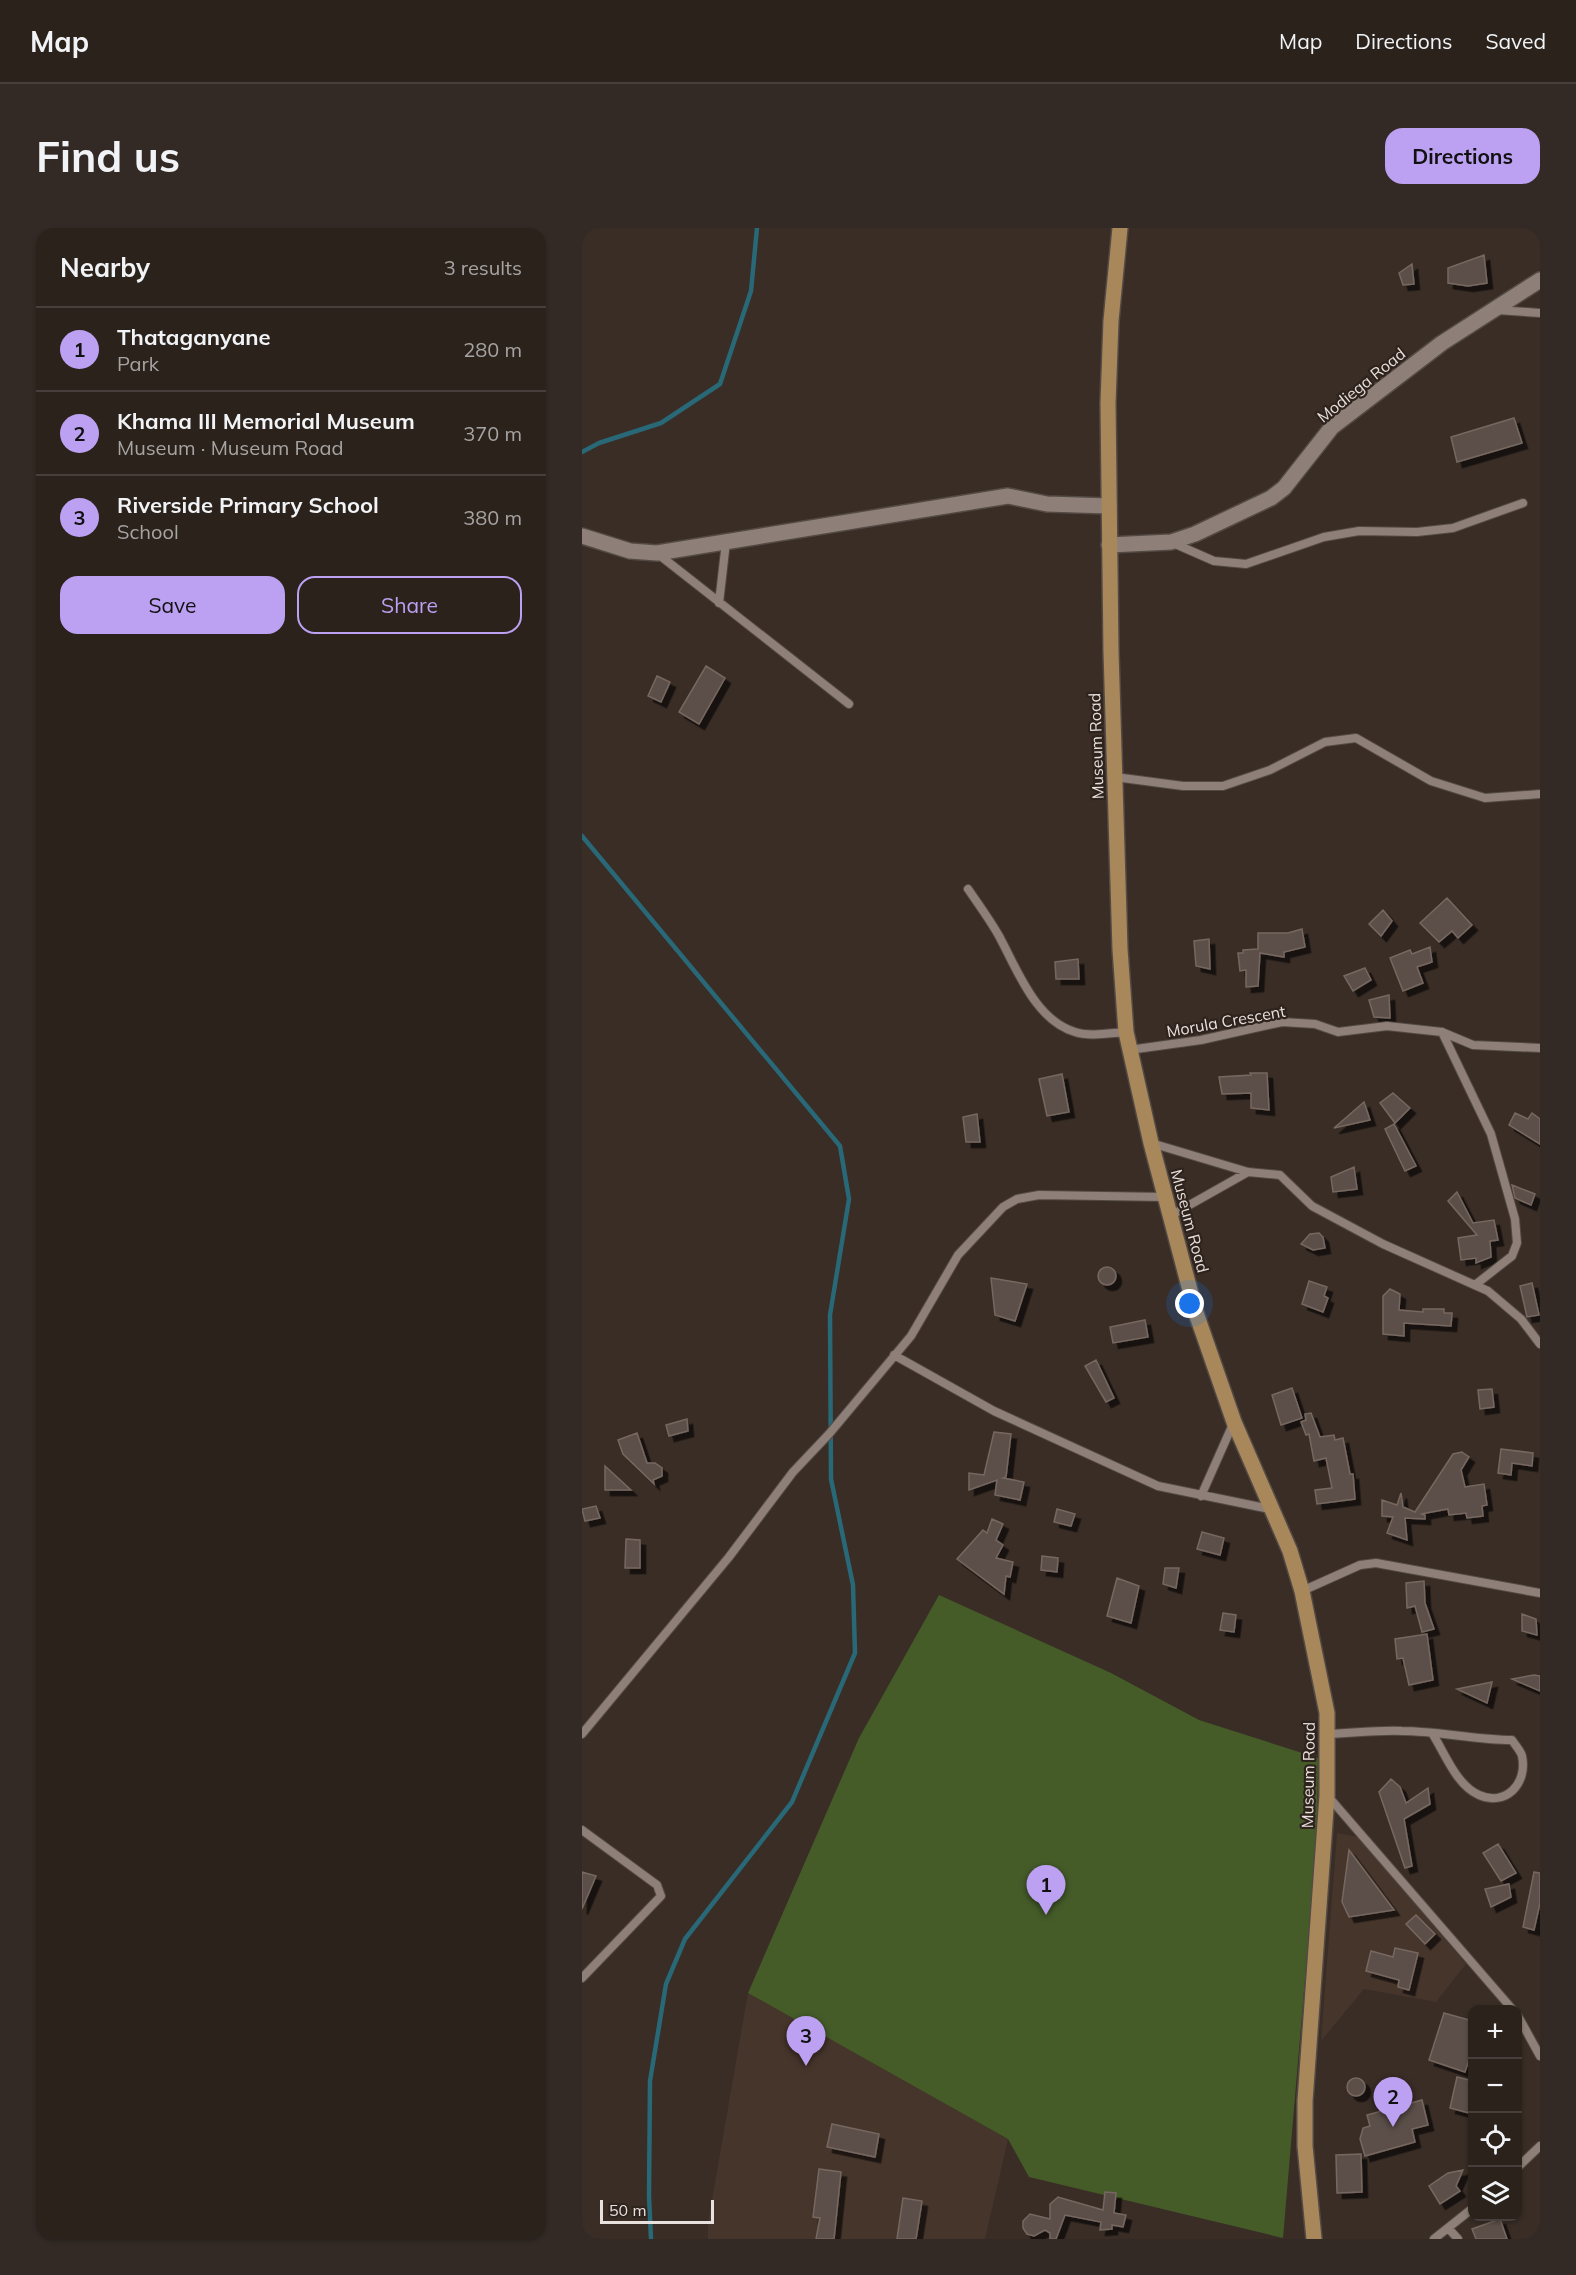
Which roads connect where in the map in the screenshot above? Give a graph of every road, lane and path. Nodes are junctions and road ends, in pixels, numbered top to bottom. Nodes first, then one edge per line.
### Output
1 (1120, 228) edge
2 (1540, 280) edge
3 (1495, 310) junction
4 (1540, 313) edge
5 (1523, 503) dead end
6 (1109, 506) junction
7 (582, 536) edge
8 (726, 542) junction
9 (1171, 542) junction
10 (1109, 545) junction
11 (657, 553) junction
12 (719, 603) junction
13 (849, 704) dead end
14 (1115, 777) junction
15 (1540, 794) edge
16 (968, 890) dead end
17 (1126, 1032) junction
18 (1442, 1032) junction
19 (1540, 1048) edge
20 (1129, 1050) junction
21 (1151, 1143) junction
22 (1248, 1172) junction
23 (1165, 1197) junction
24 (1170, 1216) junction
25 (1475, 1285) junction
26 (1540, 1344) edge
27 (894, 1355) junction
28 (1234, 1422) junction
29 (1201, 1496) junction
30 (1274, 1509) junction
31 (1302, 1591) junction
32 (1540, 1593) edge
33 (1432, 1733) junction
34 (582, 1734) edge
35 (1328, 1734) junction
36 (1327, 1795) junction
37 (582, 1830) edge
38 (582, 1978) edge
39 (1509, 2005) edge
40 (1522, 2023) edge
41 (1540, 2056) edge
42 (1540, 2146) edge
43 (1522, 2163) edge
44 (1468, 2212) edge
45 (1449, 2229) junction
46 (1314, 2239) edge
47 (1434, 2239) edge
48 (1458, 2239) edge

1 - 6 street, Museum Road
2 - 3 street, Modiega Road
3 - 4 lane
3 - 9 street, Modiega Road
5 - 9 lane
6 - 8 street
6 - 10 street, Museum Road
7 - 11 street
8 - 11 street
8 - 12 lane
9 - 10 street, Modiega Road
10 - 14 street, Museum Road
11 - 12 lane
12 - 13 lane
14 - 15 lane
14 - 17 street, Museum Road
16 - 17 lane
17 - 20 street, Museum Road
18 - 19 lane, Morula Crescent
18 - 20 lane, Morula Crescent
18 - 25 lane
20 - 21 street, Museum Road
21 - 22 lane
21 - 23 street, Museum Road
22 - 24 lane
22 - 25 lane
23 - 24 street, Museum Road
23 - 27 lane
24 - 28 street, Museum Road
25 - 26 lane
27 - 29 lane
27 - 34 lane
28 - 29 lane
28 - 30 street, Museum Road
29 - 30 lane
30 - 31 street, Museum Road
31 - 32 lane
31 - 35 street, Museum Road
33 - 33 lane
33 - 35 lane
35 - 36 street, Museum Road
36 - 39 lane
36 - 46 street, Museum Road
37 - 38 lane
40 - 41 lane
42 - 43 lane
44 - 45 lane
45 - 47 lane
45 - 48 lane

